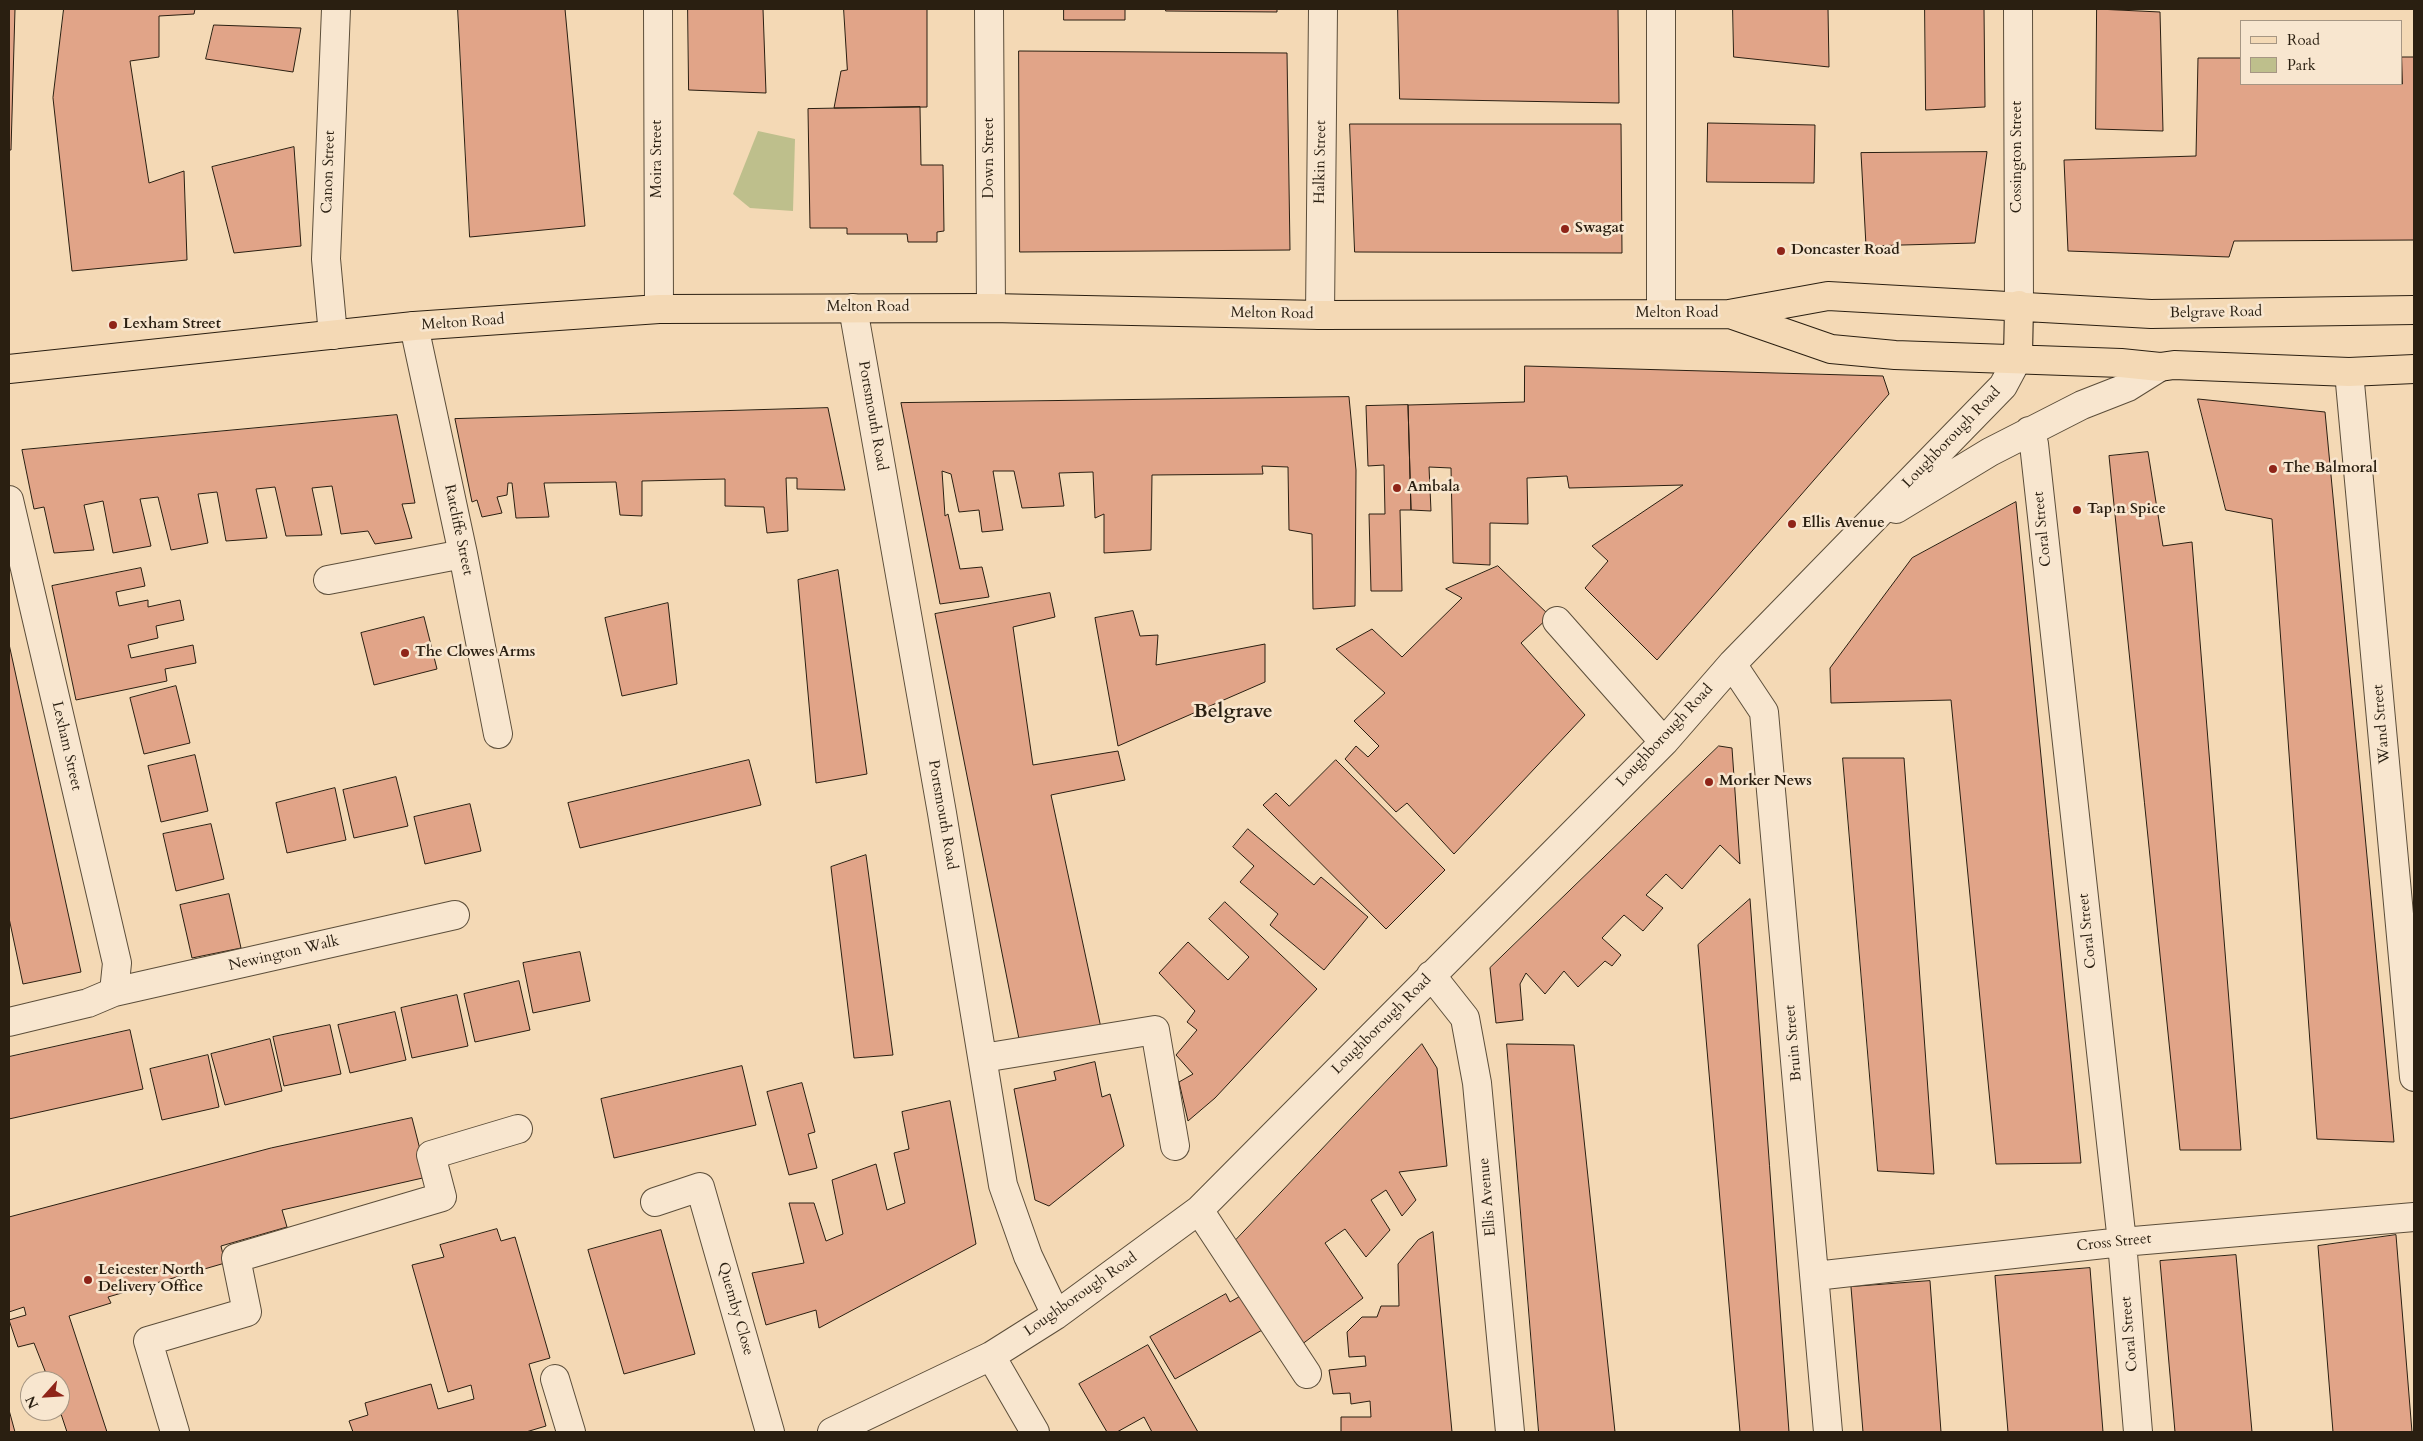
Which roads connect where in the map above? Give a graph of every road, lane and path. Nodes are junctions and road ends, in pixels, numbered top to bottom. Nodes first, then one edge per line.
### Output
1 (336, 9) edge
2 (658, 9) edge
3 (989, 9) edge
4 (1323, 9) edge
5 (1661, 9) edge
6 (2018, 9) edge
7 (2019, 305) junction
8 (853, 308) junction
9 (991, 308) junction
10 (658, 309) junction
11 (2414, 310) edge
12 (1661, 314) junction
13 (1729, 314) junction
14 (1320, 315) junction
15 (414, 326) junction
16 (333, 335) junction
17 (2018, 358) junction
18 (2160, 367) junction
19 (2414, 368) edge
20 (9, 369) edge
21 (2349, 372) junction
22 (2029, 431) junction
23 (9, 500) edge
24 (1862, 529) junction
25 (463, 554) junction
26 (328, 580) dead end
27 (1557, 621) dead end
28 (1732, 664) junction
29 (498, 734) dead end
30 (1664, 742) junction
31 (455, 915) dead end
32 (1431, 975) junction
33 (114, 992) junction
34 (9, 1022) edge
35 (983, 1058) junction
36 (2414, 1076) edge
37 (518, 1129) dead end
38 (1175, 1146) dead end
39 (655, 1202) dead end
40 (1199, 1210) junction
41 (2414, 1217) edge
42 (2122, 1242) junction
43 (1815, 1276) junction
44 (1056, 1315) junction
45 (991, 1356) junction
46 (1307, 1374) dead end
47 (555, 1379) dead end
48 (175, 1432) edge
49 (571, 1432) edge
50 (770, 1432) edge
51 (832, 1432) edge
52 (1034, 1432) edge
53 (1510, 1432) edge
54 (1828, 1432) edge
55 (2138, 1432) edge

1 - 16 street, Canon Street
2 - 10 street, Moira Street
3 - 9 street, Down Street
4 - 14 street, Halkin Street
5 - 12 street
6 - 7 street, Cossington Street
7 - 11 main road, Belgrave Road
7 - 13 main road, Melton Road
7 - 17 main road, Loughborough Road
8 - 9 main road, Melton Road
8 - 10 main road, Melton Road
8 - 35 street, Portsmouth Road
9 - 14 main road, Melton Road
10 - 15 main road, Melton Road
12 - 13 main road, Melton Road
12 - 14 main road, Melton Road
13 - 17 main road, Melton Road
15 - 16 main road, Melton Road
15 - 25 street, Ratcliffe Street
16 - 20 main road, Melton Road
17 - 18 main road
17 - 24 street, Loughborough Road
18 - 21 main road
18 - 22 street, Loughborough Road
19 - 21 main road
21 - 36 street, Wand Street
22 - 24 street, Loughborough Road
22 - 42 street, Coral Street
23 - 33 street, Lexham Street
24 - 28 street, Loughborough Road
25 - 26 street
25 - 29 street, Ratcliffe Street
27 - 30 street
28 - 30 street, Loughborough Road
28 - 43 street, Bruin Street
30 - 32 street, Loughborough Road
31 - 33 street, Newington Walk
32 - 40 street, Loughborough Road
32 - 53 street, Ellis Avenue
33 - 34 street, Newington Walk
35 - 38 street
35 - 44 street, Portsmouth Road
37 - 48 street
39 - 50 street, Quemby Close
40 - 44 street, Loughborough Road
40 - 46 street
41 - 42 street, Cross Street
42 - 43 street, Cross Street
42 - 55 street, Coral Street
43 - 54 street, Bruin Street
44 - 45 street, Loughborough Road
45 - 51 street, Loughborough Road
45 - 52 street
47 - 49 street

